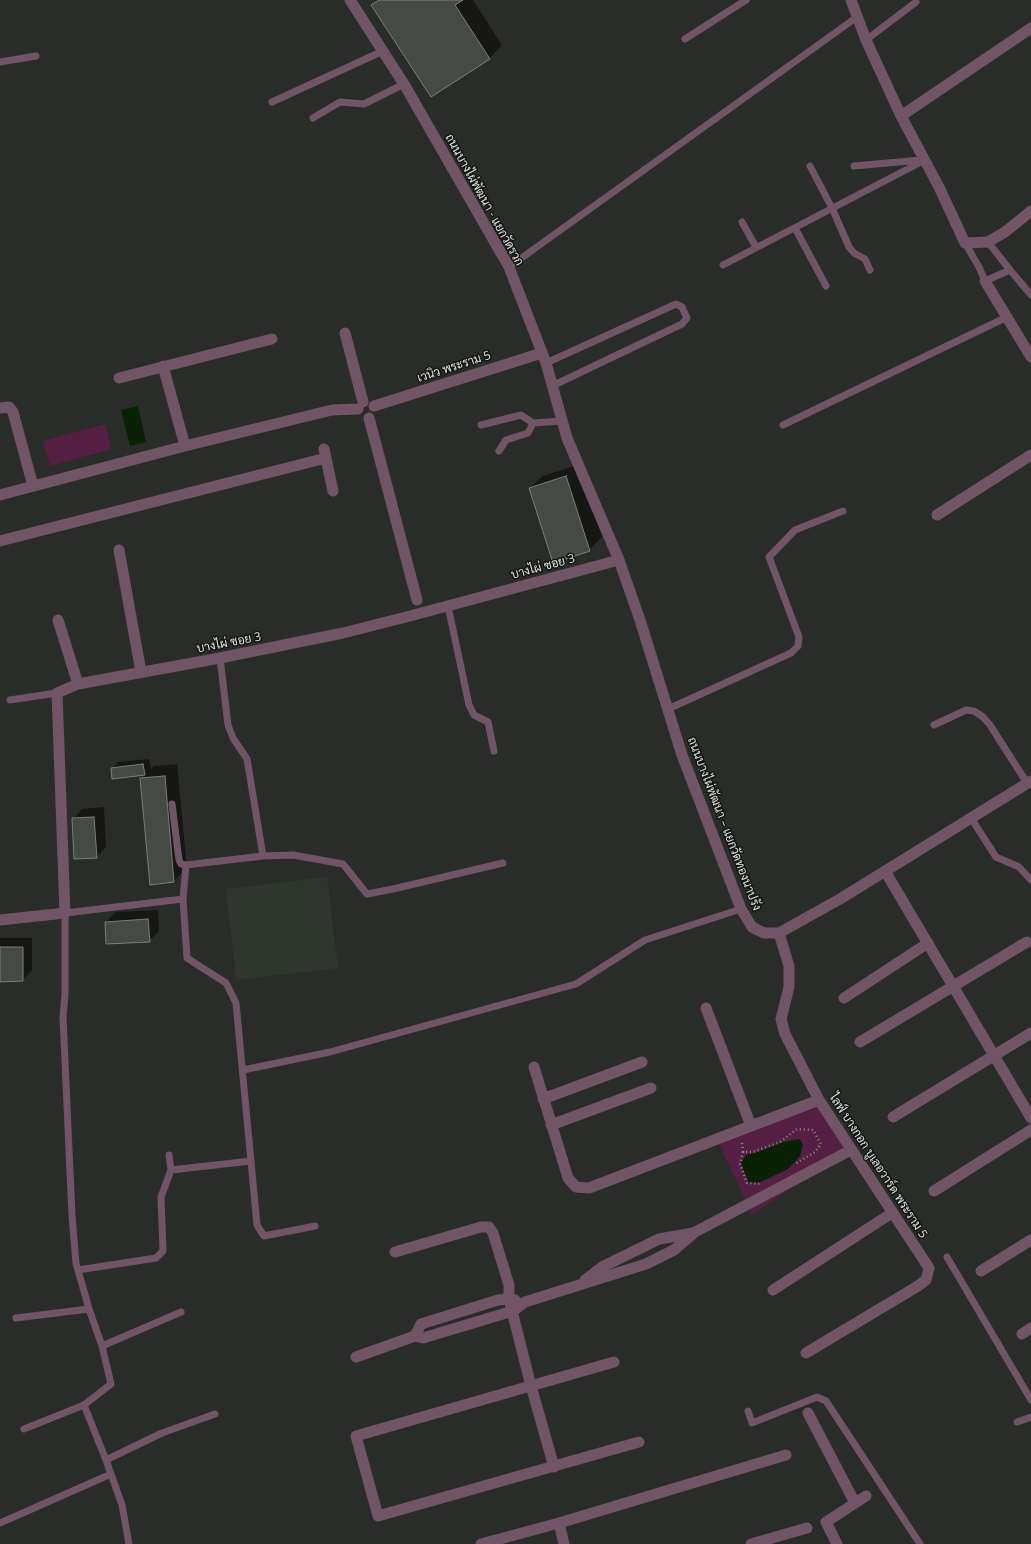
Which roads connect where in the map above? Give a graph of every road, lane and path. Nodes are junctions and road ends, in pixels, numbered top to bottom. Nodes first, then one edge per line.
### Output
1 (350, 0) edge
2 (746, 0) edge
3 (851, 0) edge
4 (916, 2) dead end
5 (857, 17) junction
6 (1031, 28) edge
7 (685, 39) dead end
8 (866, 40) junction
9 (383, 51) junction
10 (36, 56) dead end
11 (0, 62) edge
12 (404, 84) junction
13 (272, 102) dead end
14 (901, 116) junction
15 (312, 118) dead end
16 (925, 160) junction
17 (810, 166) dead end
18 (854, 166) dead end
19 (832, 208) junction
20 (1031, 211) edge
21 (742, 222) dead end
22 (795, 228) junction
23 (988, 242) junction
24 (965, 243) junction
25 (756, 247) junction
26 (723, 264) dead end
27 (509, 267) junction
28 (870, 270) dead end
29 (1010, 270) junction
30 (985, 281) junction
31 (826, 286) dead end
32 (1031, 295) edge
33 (1007, 317) junction
34 (344, 333) dead end
35 (272, 339) dead end
36 (544, 358) junction
37 (1031, 358) edge
38 (163, 366) junction
39 (119, 378) dead end
40 (552, 386) junction
41 (360, 406) junction
42 (374, 406) junction
43 (0, 408) edge
44 (369, 418) junction
45 (562, 421) junction
46 (533, 423) junction
47 (481, 425) dead end
48 (783, 425) dead end
49 (185, 446) junction
50 (499, 450) dead end
51 (1031, 455) edge
52 (33, 486) junction
53 (333, 491) dead end
54 (0, 495) edge
55 (843, 510) dead end
56 (937, 515) dead end
57 (0, 541) edge
58 (119, 550) dead end
59 (619, 560) junction
60 (417, 600) dead end
61 (448, 606) junction
62 (58, 620) dead end
63 (220, 658) junction
64 (141, 672) junction
65 (78, 684) junction
66 (57, 693) junction
67 (10, 700) dead end
68 (668, 709) junction
69 (934, 725) dead end
70 (494, 751) dead end
71 (1030, 785) edge
72 (172, 804) dead end
73 (971, 818) junction
74 (263, 856) junction
75 (503, 862) dead end
76 (186, 865) junction
77 (885, 871) junction
78 (1031, 880) edge
79 (183, 899) junction
80 (741, 909) junction
81 (65, 913) junction
82 (0, 920) edge
83 (778, 933) junction
84 (1027, 942) dead end
85 (928, 943) junction
86 (953, 986) junction
87 (844, 998) dead end
88 (706, 1008) dead end
89 (1031, 1033) edge
90 (860, 1042) dead end
91 (994, 1055) junction
92 (642, 1062) dead end
93 (534, 1067) dead end
94 (243, 1070) junction
95 (650, 1088) dead end
96 (543, 1099) junction
97 (819, 1100) junction
98 (893, 1117) dead end
99 (1031, 1118) edge
100 (551, 1125) junction
101 (746, 1128) junction
102 (1031, 1130) edge
103 (851, 1150) junction
104 (743, 1152) junction
105 (169, 1155) dead end
106 (251, 1161) junction
107 (794, 1165) dead end
108 (171, 1170) junction
109 (765, 1181) dead end
110 (934, 1191) dead end
111 (892, 1213) junction
112 (315, 1226) dead end
113 (695, 1232) junction
114 (1031, 1240) edge
115 (396, 1252) dead end
116 (948, 1257) dead end
117 (78, 1270) junction
118 (981, 1271) dead end
119 (579, 1285) junction
120 (773, 1290) dead end
121 (509, 1299) junction
122 (525, 1302) junction
123 (89, 1309) junction
124 (181, 1312) dead end
125 (513, 1312) junction
126 (16, 1318) dead end
127 (415, 1336) junction
128 (102, 1346) junction
129 (806, 1353) dead end
130 (356, 1357) dead end
131 (614, 1362) dead end
132 (531, 1386) junction
133 (1031, 1400) edge
134 (84, 1405) junction
135 (748, 1411) dead end
136 (808, 1413) dead end
137 (215, 1414) dead end
138 (1031, 1417) edge
139 (1017, 1422) dead end
140 (24, 1429) dead end
141 (639, 1442) dead end
142 (786, 1455) dead end
143 (106, 1460) junction
144 (554, 1467) junction
145 (111, 1474) junction
146 (866, 1496) dead end
147 (855, 1503) junction
148 (0, 1523) edge
149 (559, 1523) junction
150 (807, 1528) dead end
151 (129, 1544) edge
152 (481, 1544) edge
153 (564, 1544) edge
154 (751, 1544) edge
155 (838, 1544) edge
156 (920, 1544) edge

1 - 9 street, ถนนบางไผ่พัฒนา - แยกวัดรวก
2 - 7 lane
3 - 5 street
4 - 8 lane
5 - 8 street
5 - 27 lane
6 - 14 street
8 - 14 street
9 - 12 street, ถนนบางไผ่พัฒนา - แยกวัดรวก
9 - 13 lane
10 - 11 lane
12 - 15 lane
12 - 27 street, ถนนบางไผ่พัฒนา - แยกวัดรวก
14 - 16 street
16 - 18 lane
16 - 19 lane
16 - 24 street
17 - 19 lane
19 - 22 lane
19 - 28 lane
20 - 23 street
21 - 25 lane
22 - 25 lane
22 - 31 lane
23 - 24 street
23 - 29 lane
24 - 30 lane
25 - 26 lane
27 - 36 street, ถนนบางไผ่พัฒนา - แยกวัดรวก
29 - 30 lane
29 - 32 lane
30 - 33 street
33 - 37 street
33 - 48 lane
34 - 41 street
35 - 38 street
36 - 40 street, ถนนบางไผ่พัฒนา - แยกวัดรวก
36 - 40 lane
36 - 42 street, เวนิว พระราม 5
38 - 39 street
38 - 49 street
40 - 45 street, ถนนบางไผ่พัฒนา - แยกวัดรวก
41 - 42 street
41 - 44 street
41 - 49 street
42 - 44 street
43 - 52 street
44 - 60 street
45 - 46 lane
45 - 59 street, ถนนบางไผ่พัฒนา - แยกวัดรวก
46 - 47 lane
46 - 50 lane
49 - 52 street
51 - 56 street
52 - 54 street
53 - 57 street
55 - 68 lane
58 - 64 street
59 - 61 street, บางไผ่ ซอย 3
59 - 68 street, ถนนบางไผ่พัฒนา – แยกวัดทองนาปรัง
61 - 63 street, บางไผ่ ซอย 3
61 - 70 lane
62 - 65 street
63 - 64 street, บางไผ่ ซอย 3
63 - 74 lane
64 - 65 street, บางไผ่ ซอย 3
65 - 66 street, บางไผ่ ซอย 3
66 - 67 lane
66 - 81 street
68 - 80 street, ถนนบางไผ่พัฒนา – แยกวัดทองนาปรัง
69 - 71 lane
71 - 73 street
72 - 76 lane
73 - 77 street
73 - 78 lane
74 - 75 lane
74 - 76 lane
76 - 79 lane
77 - 83 street
77 - 85 street
79 - 81 lane
79 - 94 lane
80 - 83 street, ถนนบางไผ่พัฒนา – แยกวัดทองนาปรัง
80 - 94 lane
81 - 82 street
81 - 117 lane
83 - 97 street, ไลฟ์ บางกอก บูเลอวาร์ด พระราม 5
84 - 86 street
85 - 86 street
85 - 87 street
86 - 90 street
86 - 91 street
88 - 101 street
89 - 91 street
91 - 98 street
91 - 99 street
92 - 96 street
93 - 96 street
94 - 106 lane
95 - 100 street
96 - 100 street
97 - 101 street
97 - 103 street, ไลฟ์ บางกอก บูเลอวาร์ด พระราม 5
100 - 101 street
101 - 104 path
102 - 110 street
103 - 111 street, ไลฟ์ บางกอก บูเลอวาร์ด พระราม 5
103 - 113 street
104 - 107 path
104 - 109 path
105 - 108 lane
106 - 108 lane
106 - 112 lane
108 - 117 lane
111 - 120 street
111 - 129 street, ไลฟ์ บางกอก บูเลอวาร์ด พระราม 5
113 - 119 street
113 - 119 street
114 - 118 street
115 - 121 street
116 - 133 lane
117 - 123 lane
119 - 122 street
121 - 122 street
121 - 125 street
121 - 127 street
122 - 125 street
123 - 126 lane
123 - 128 lane
124 - 128 lane
125 - 127 street
125 - 132 street
127 - 130 street
128 - 134 lane
131 - 132 street
132 - 144 street
132 - 144 street
134 - 140 lane
134 - 143 lane
135 - 156 lane
136 - 147 street
137 - 143 lane
138 - 139 lane
141 - 144 street
142 - 149 street
143 - 145 lane
145 - 148 lane
145 - 151 lane
146 - 147 street
147 - 155 street
149 - 152 street
149 - 153 street
150 - 154 street

